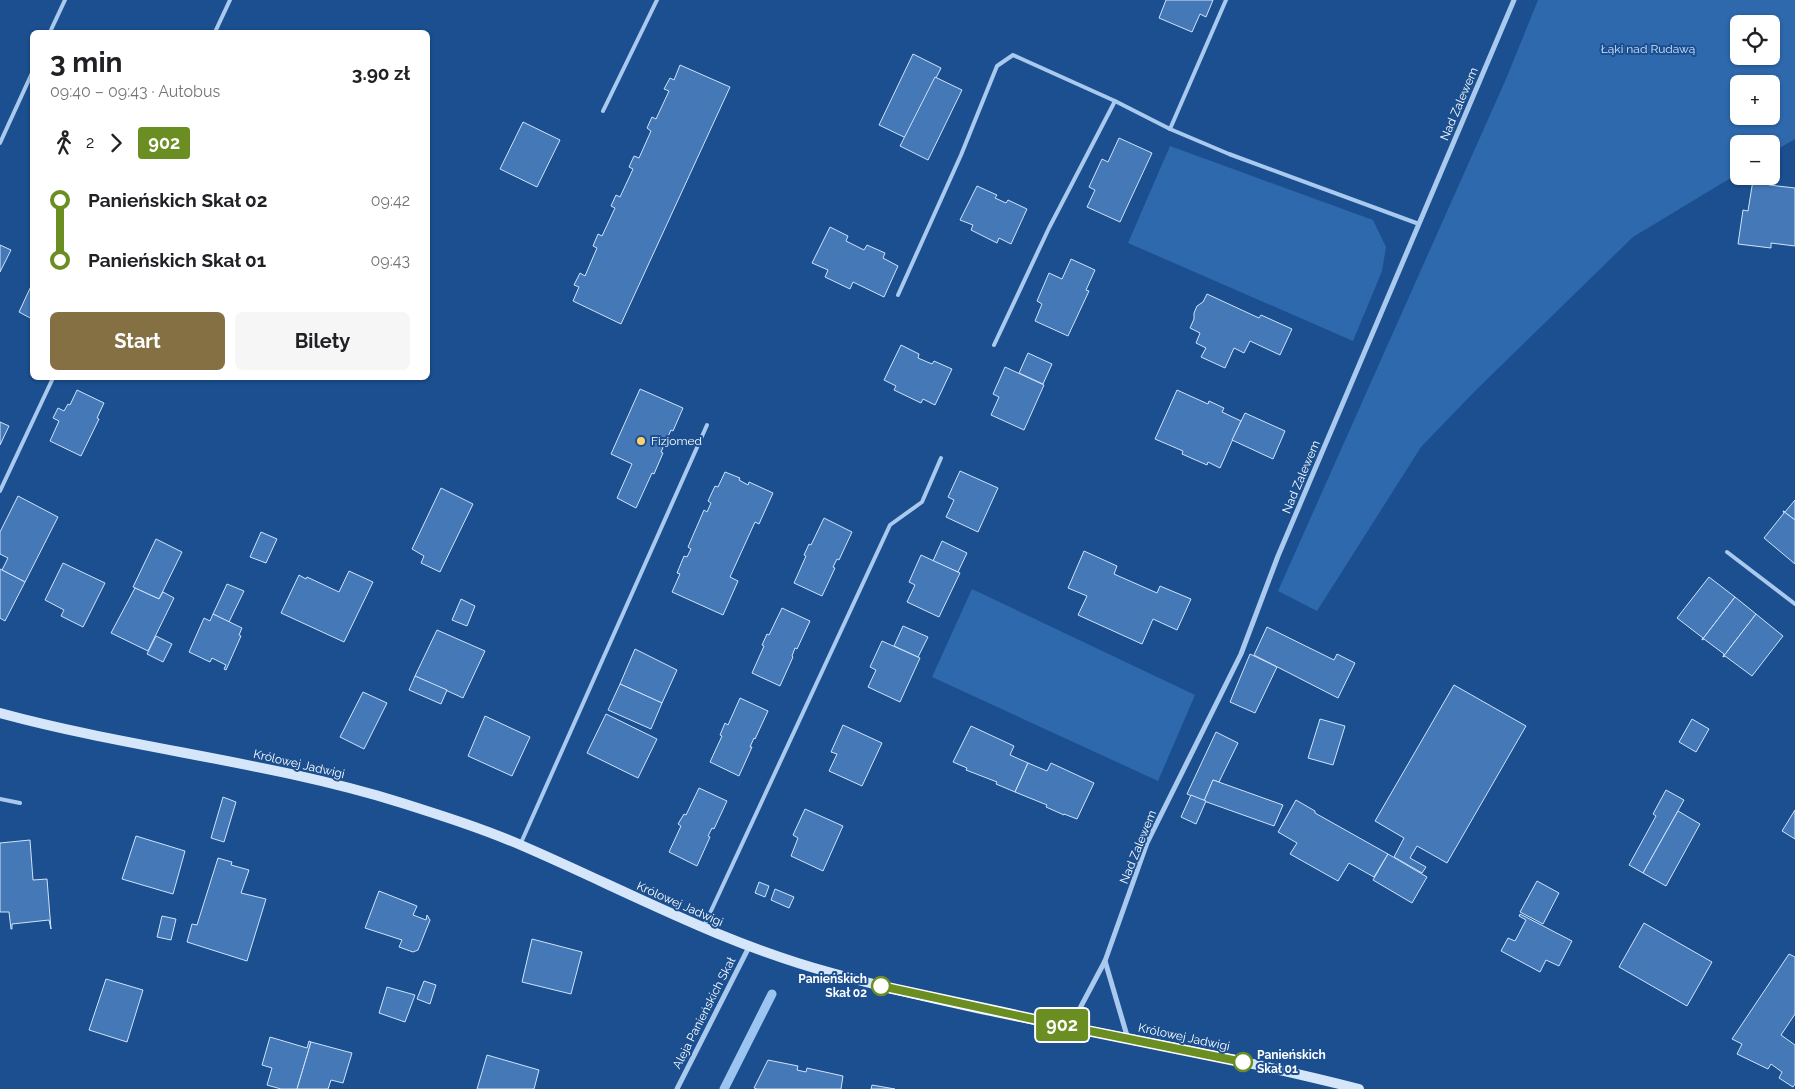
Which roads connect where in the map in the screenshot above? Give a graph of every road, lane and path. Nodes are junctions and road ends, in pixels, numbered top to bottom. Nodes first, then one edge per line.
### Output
1 (65, 0) edge
2 (230, 0) edge
3 (657, 0) edge
4 (1226, 0) edge
5 (1514, 0) edge
6 (51, 30) edge
7 (216, 30) edge
8 (30, 76) edge
9 (1115, 101) junction
10 (603, 111) dead end
11 (1170, 129) junction
12 (0, 143) edge
13 (1419, 224) junction
14 (898, 295) dead end
15 (994, 345) dead end
16 (52, 380) edge
17 (707, 426) dead end
18 (941, 458) dead end
19 (0, 491) edge
20 (1727, 552) dead end
21 (1795, 604) edge
22 (0, 714) edge
23 (0, 798) edge
24 (20, 803) dead end
25 (520, 845) junction
26 (703, 928) junction
27 (749, 947) junction
28 (1105, 961) junction
29 (1070, 1027) junction
30 (1128, 1038) junction
31 (677, 1089) edge
32 (1359, 1089) edge

1 - 6 lane
2 - 7 lane
3 - 10 lane
4 - 11 lane
5 - 13 street, Nad Zalewem
8 - 12 lane
9 - 11 lane
9 - 14 lane
9 - 15 lane
11 - 13 lane
13 - 28 street, Nad Zalewem
16 - 19 lane
17 - 25 lane
18 - 26 lane
20 - 21 lane
22 - 25 street, Królowej Jadwigi
23 - 24 lane
25 - 26 street, Królowej Jadwigi
26 - 27 street, Królowej Jadwigi
27 - 29 street, Królowej Jadwigi
27 - 31 street, Aleja Panieńskich Skał
28 - 29 street, Nad Zalewem
28 - 30 street
29 - 30 street, Królowej Jadwigi
30 - 32 street, Królowej Jadwigi

